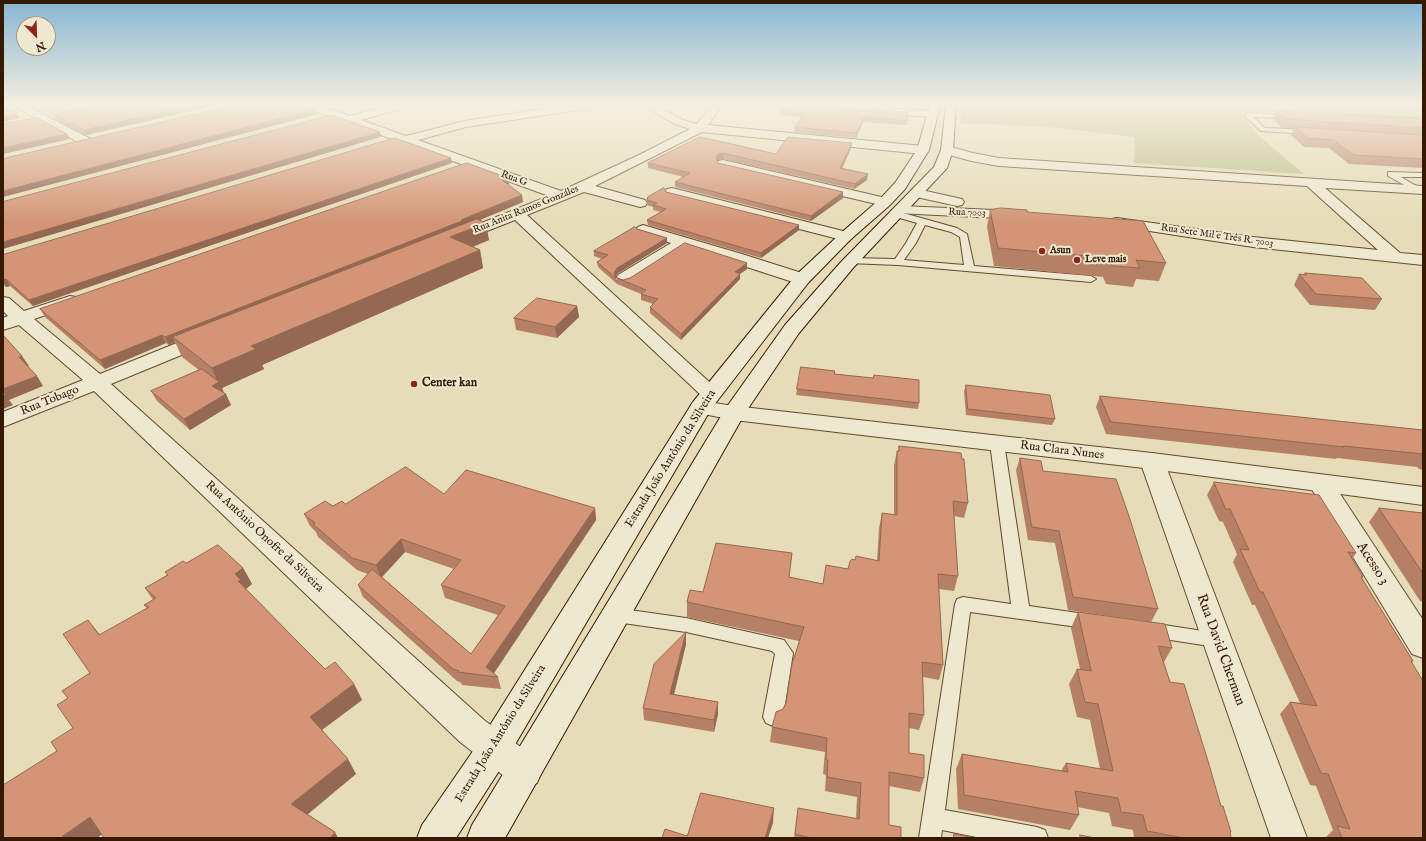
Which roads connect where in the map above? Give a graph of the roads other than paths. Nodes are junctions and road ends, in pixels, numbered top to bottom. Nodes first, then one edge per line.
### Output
1 (417, 144) edge
2 (669, 144) edge
3 (901, 144) edge
4 (947, 144) edge
5 (925, 146) junction
6 (946, 155) junction
7 (470, 163) junction
8 (723, 164) edge
9 (448, 171) edge
10 (1423, 175) edge
11 (1310, 182) junction
12 (583, 187) junction
13 (1419, 189) edge
14 (672, 192) edge
15 (917, 193) junction
16 (562, 196) junction
17 (640, 203) dead end
18 (894, 209) junction
19 (517, 214) junction
20 (1010, 214) junction
21 (1033, 216) edge
22 (1100, 220) edge
23 (922, 222) junction
24 (643, 230) edge
25 (846, 236) junction
26 (683, 242) junction
27 (443, 244) edge
28 (1395, 257) junction
29 (1423, 260) edge
30 (851, 261) junction
31 (898, 262) junction
32 (970, 269) junction
33 (624, 279) edge
34 (802, 279) junction
35 (1091, 279) dead end
36 (82, 297) edge
37 (3, 302) edge
38 (13, 321) edge
39 (222, 332) edge
40 (97, 382) junction
41 (706, 400) junction
42 (734, 413) junction
43 (3, 420) edge
44 (997, 443) junction
45 (1152, 461) junction
46 (1320, 484) junction
47 (1423, 496) edge
48 (1021, 612) junction
49 (616, 615) junction
50 (1106, 624) edge
51 (1138, 629) edge
52 (1419, 631) edge
53 (1216, 640) junction
54 (773, 717) edge
55 (494, 749) junction
56 (525, 771) junction
57 (932, 828) edge
58 (435, 838) edge
59 (485, 838) edge
60 (1037, 838) edge
61 (1289, 838) edge

1 - 7 street, Rua G
2 - 12 street, Rua Anita Ramos Gonzáles
3 - 5 street
4 - 6 street
5 - 6 street
5 - 18 street, Estrada João Antônio da Silveira
6 - 11 street
6 - 15 street, Estrada João Antônio da Silveira
7 - 9 street
7 - 16 street, Rua G
8 - 18 street, Rua 7003
10 - 13 lane
11 - 13 street
11 - 28 street
12 - 16 street, Rua Anita Ramos Gonzáles
12 - 17 street
14 - 25 street
15 - 18 street, Estrada João Antônio da Silveira
15 - 20 street, Rua 7003
16 - 19 street, Rua Anita Ramos Gonzáles
18 - 20 street, Rua 7003
18 - 23 lane
18 - 25 street, Estrada João Antônio da Silveira
18 - 30 street, Estrada João Antônio da Silveira
19 - 27 street, Rua Anita Ramos Gonzáles
19 - 41 street
20 - 21 street
22 - 28 street, Rua Sete Mil e Três R. 7003
23 - 31 lane
23 - 32 lane
24 - 26 street
25 - 34 street, Estrada João Antônio da Silveira
26 - 33 street
26 - 34 street
28 - 29 street, Rua Sete Mil e Três R. 7003
30 - 31 lane
30 - 42 street, Estrada João Antônio da Silveira
31 - 32 lane
32 - 35 lane
34 - 41 street, Estrada João Antônio da Silveira
36 - 38 street
37 - 38 street, Rua Antônio Onofre da Silveira
38 - 40 street, Rua Antônio Onofre da Silveira
39 - 40 street
40 - 43 street, Rua Tobago
40 - 55 street, Rua Antônio Onofre da Silveira
41 - 42 street, Rua Clara Nunes
41 - 55 street, Estrada João Antônio da Silveira
42 - 44 street, Rua Clara Nunes
42 - 49 street, Estrada João Antônio da Silveira
44 - 45 street, Rua Clara Nunes
44 - 48 lane
45 - 46 street, Rua Clara Nunes
45 - 53 street, Rua David Cherman
46 - 47 street, Rua Clara Nunes
46 - 52 street, Acesso 3
48 - 50 lane
48 - 57 lane
49 - 54 lane
49 - 56 street, Estrada João Antônio da Silveira
51 - 53 lane
53 - 61 street, Rua David Cherman
55 - 56 street, Rua Antônio Onofre da Silveira
55 - 58 street, Estrada João Antônio da Silveira
56 - 59 street, Estrada João Antônio da Silveira
57 - 60 lane

